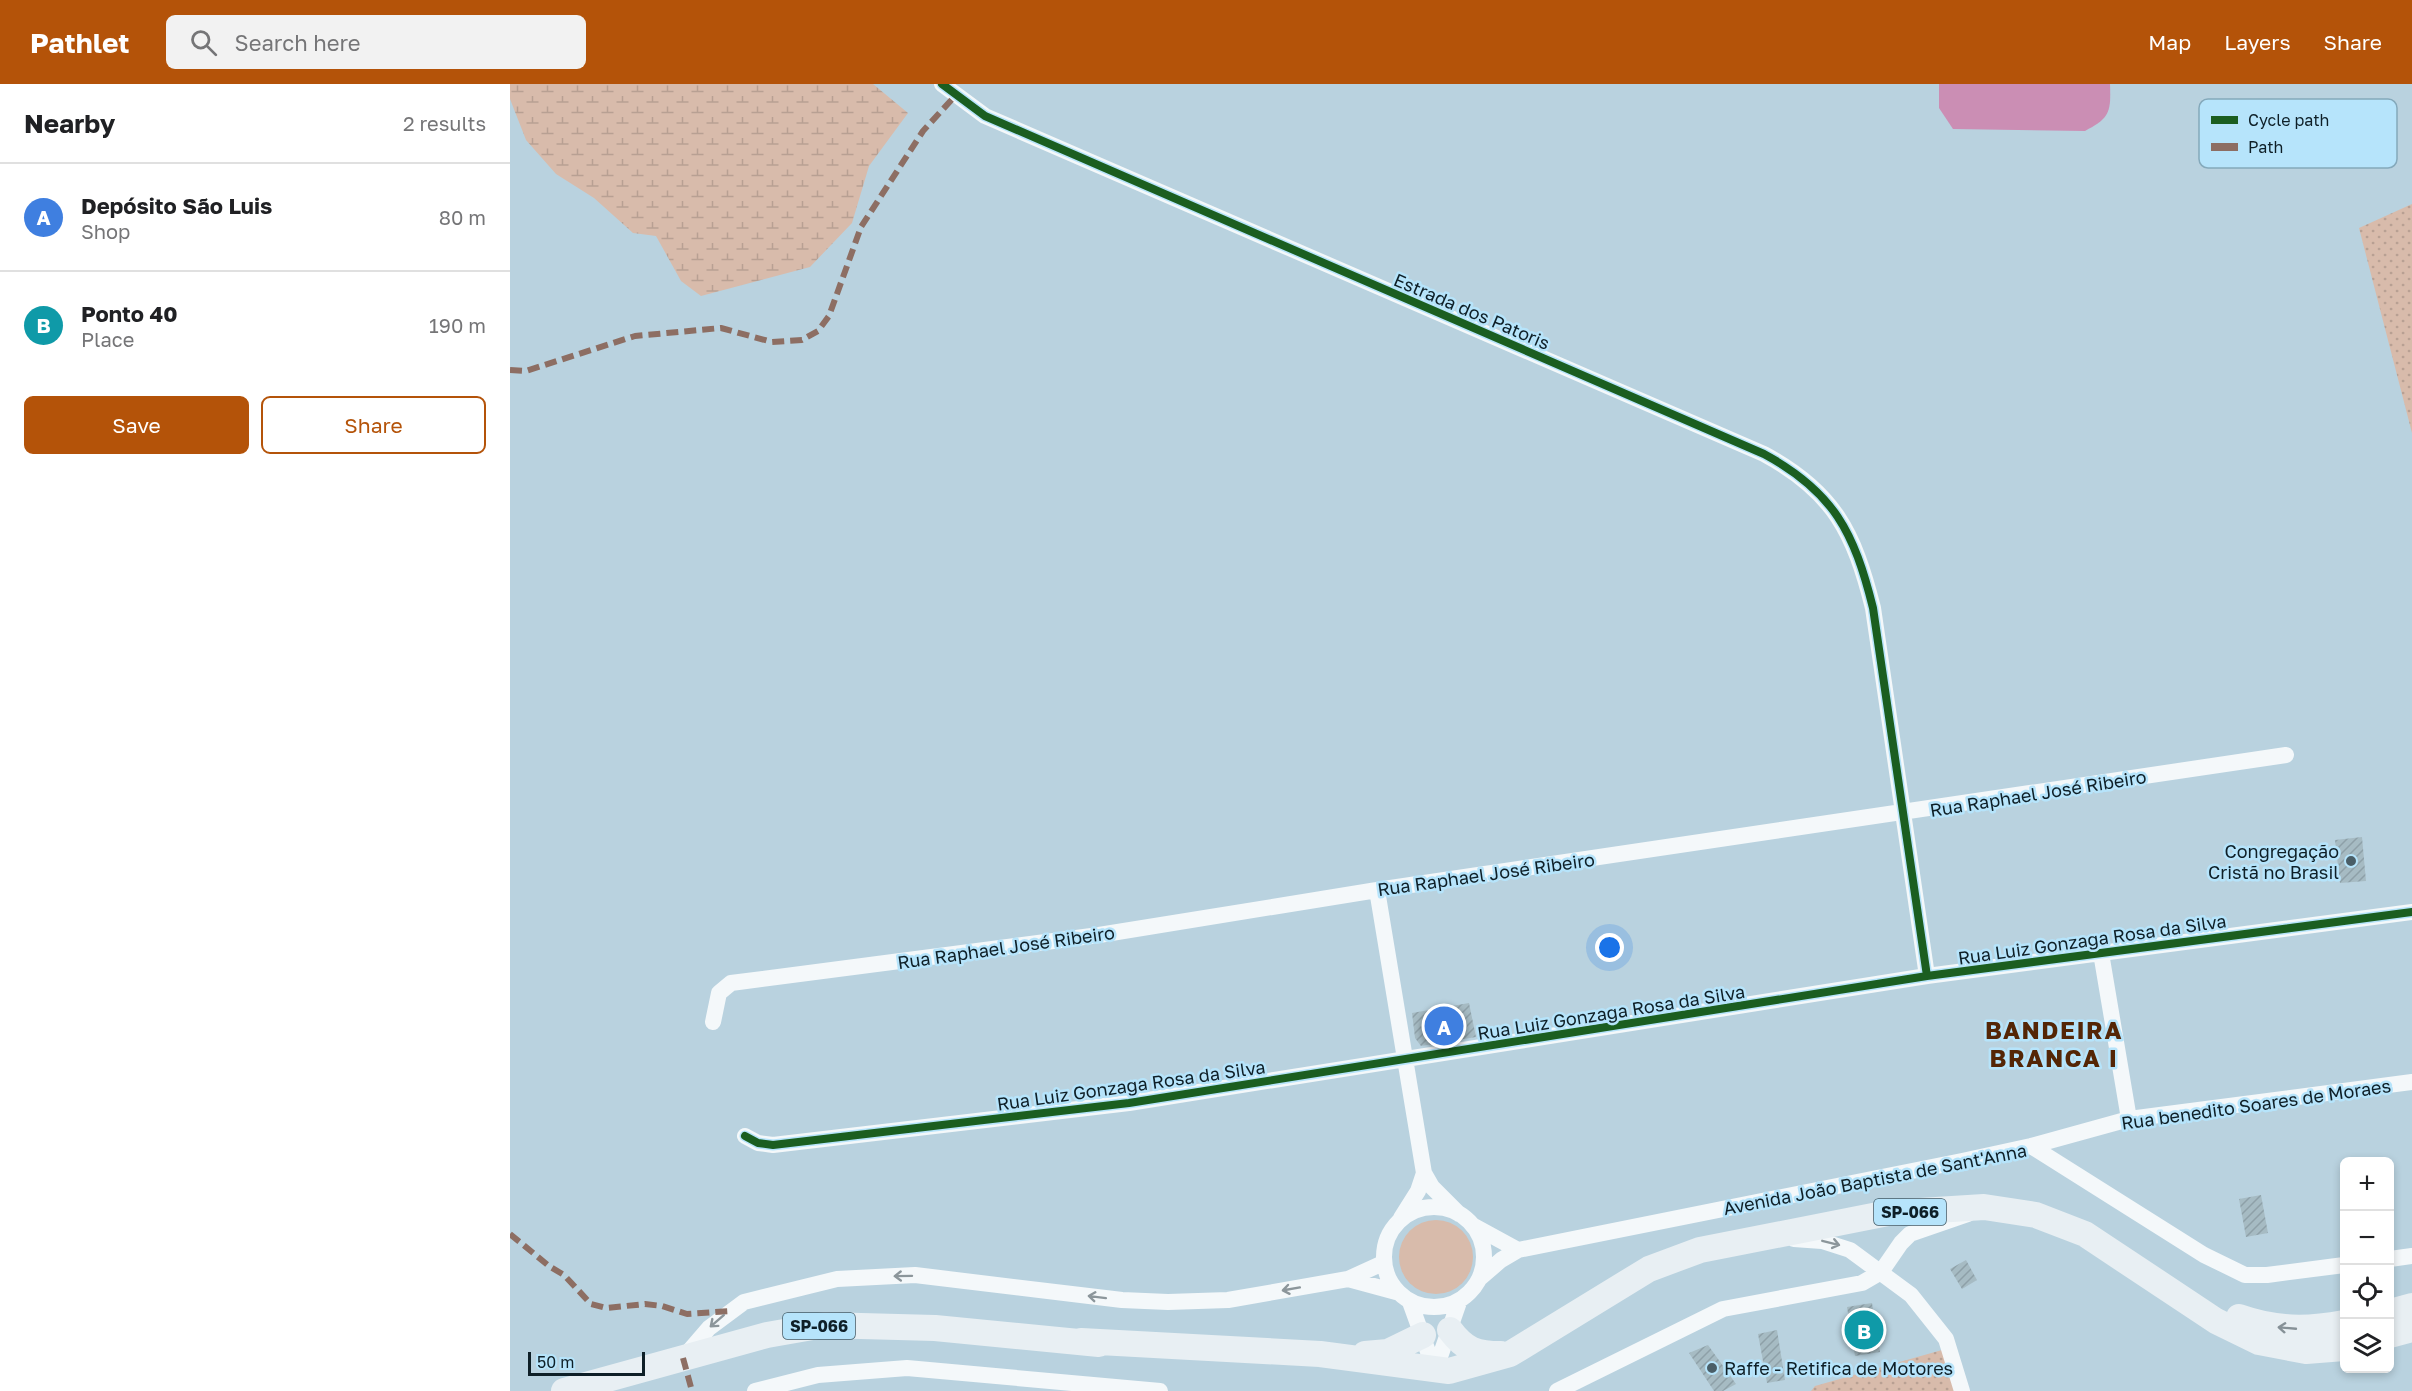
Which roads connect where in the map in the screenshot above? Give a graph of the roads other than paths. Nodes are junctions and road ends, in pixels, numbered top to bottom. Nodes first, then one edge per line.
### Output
1 (942, 84) edge
2 (2286, 755) dead end
3 (1902, 813) junction
4 (1377, 890) junction
5 (2412, 912) edge
6 (2101, 953) junction
7 (1927, 976) junction
8 (713, 1022) dead end
9 (1407, 1059) junction
10 (2412, 1082) edge
11 (2129, 1119) junction
12 (745, 1136) dead end
13 (2031, 1146) junction
14 (1424, 1173) junction
15 (1984, 1207) junction
16 (1400, 1219) junction
17 (1465, 1219) junction
18 (1757, 1237) junction
19 (1518, 1250) junction
20 (2412, 1256) edge
21 (2394, 1258) edge
22 (1383, 1263) junction
23 (2340, 1266) edge
24 (1881, 1272) junction
25 (1348, 1279) junction
26 (1479, 1280) junction
27 (1625, 1283) junction
28 (1396, 1292) junction
29 (2183, 1298) junction
30 (1410, 1302) junction
31 (1459, 1302) junction
32 (2412, 1306) edge
33 (2394, 1311) edge
34 (2340, 1324) edge
35 (1450, 1329) junction
36 (2412, 1329) edge
37 (2394, 1334) edge
38 (1423, 1335) junction
39 (1081, 1341) junction
40 (2340, 1348) edge
41 (1320, 1354) junction
42 (1510, 1354) junction
43 (683, 1358) junction
44 (1435, 1371) junction
45 (1375, 1374) junction
46 (1466, 1386) junction
47 (564, 1391) edge
48 (755, 1391) edge
49 (1160, 1391) edge
50 (1557, 1391) edge
51 (1962, 1391) edge

1 - 3 street, Estrada dos Patoris
2 - 3 street, Rua Raphael José Ribeiro
3 - 4 street, Rua Raphael José Ribeiro
3 - 7 street, Estrada dos Patoris
4 - 8 street, Rua Raphael José Ribeiro
4 - 9 street
5 - 6 street, Rua Luiz Gonzaga Rosa da Silva
6 - 7 street, Rua Luiz Gonzaga Rosa da Silva
6 - 11 street
7 - 9 street, Rua Luiz Gonzaga Rosa da Silva
9 - 12 street, Rua Luiz Gonzaga Rosa da Silva
9 - 14 street
10 - 11 street, Rua benedito Soares de Moraes
11 - 13 street, Rua benedito Soares de Moraes
13 - 19 street, Avenida João Baptista de Sant'Anna
13 - 23 street, Avenida João Baptista de Sant'Anna
14 - 16 street
14 - 17 street
15 - 18 main road, SP-066
15 - 24 street
15 - 29 main road, SP-066
16 - 17 street
16 - 22 street
17 - 19 street
17 - 26 street
18 -> 24 street
18 - 27 main road, SP-066
19 - 26 street, Avenida João Baptista de Sant'Anna
20 - 21 street
22 - 25 street
22 - 28 street
24 - 50 street
24 - 51 street
25 - 28 street
25 -> 43 street
26 - 31 street
27 - 42 main road, SP-066
27 - 46 main road, SP-066
28 - 30 street
34 -> 29 main road
29 - 40 main road, SP-066
30 - 31 street
30 - 38 street
31 - 35 street
32 - 33 main road
35 - 42 main road
35 - 44 street
36 - 37 main road
38 - 41 main road
38 - 44 street
39 - 41 main road, SP-066
39 - 43 main road, SP-066
39 - 45 main road, SP-066
41 - 44 main road, SP-066
42 - 44 main road, SP-066
43 - 47 main road, SP-066
44 - 45 main road
44 - 46 main road
45 - 46 main road, SP-066
48 - 49 street

